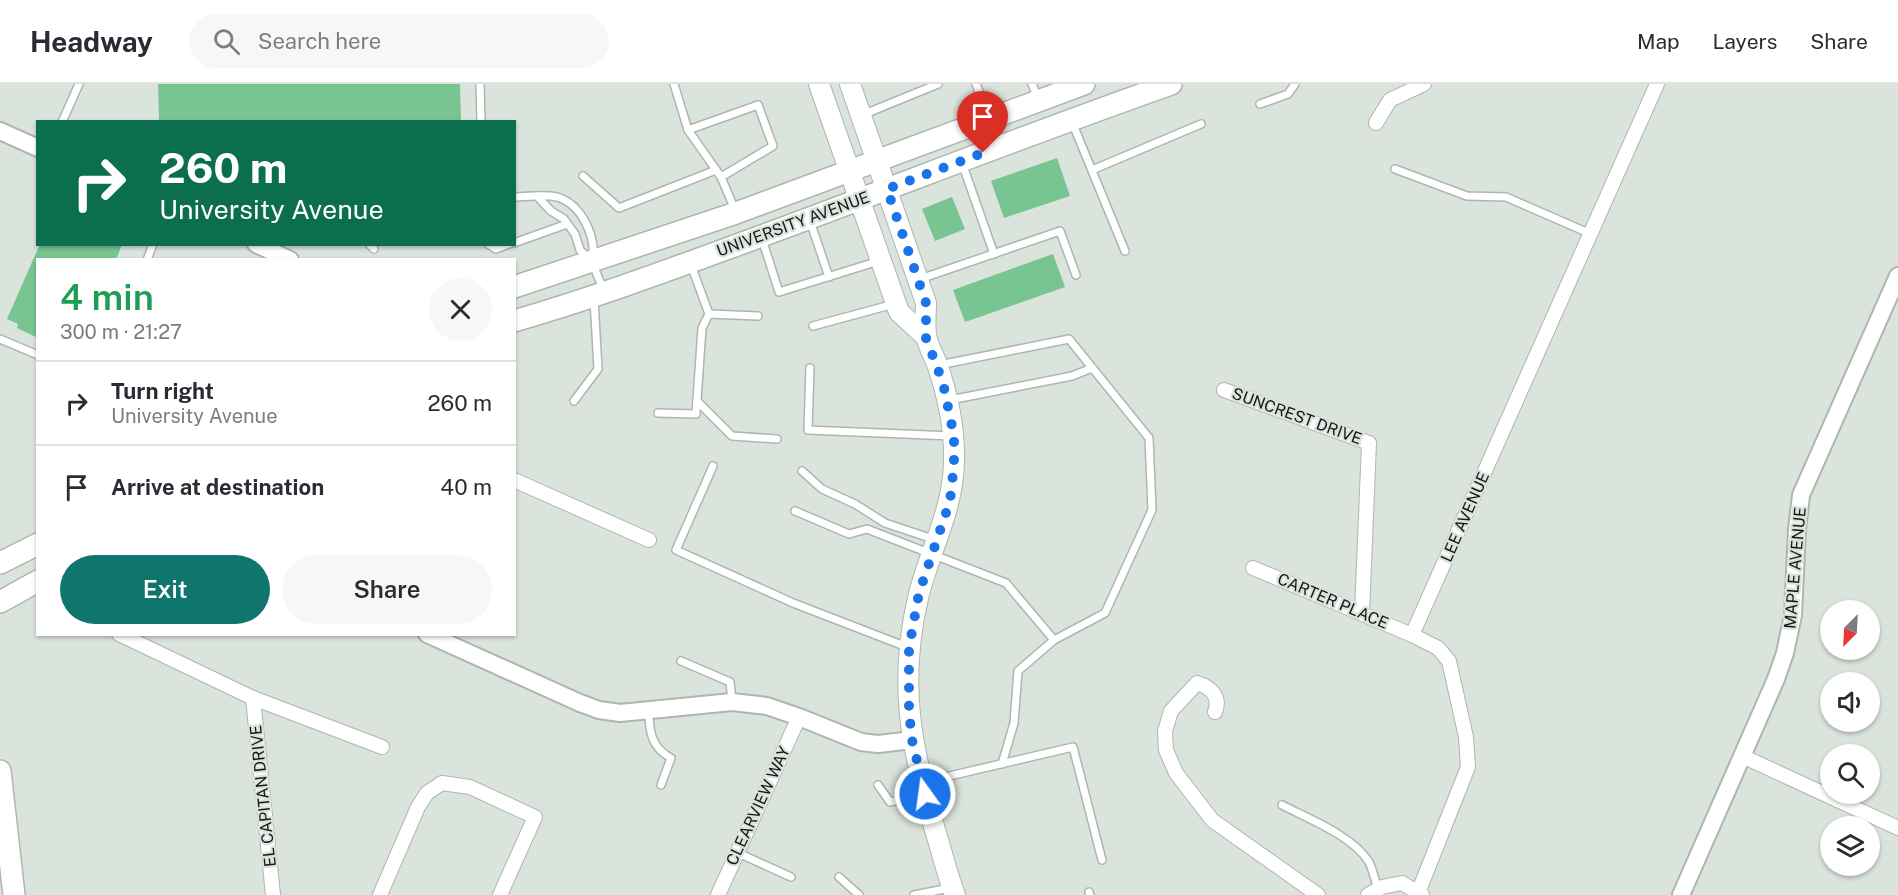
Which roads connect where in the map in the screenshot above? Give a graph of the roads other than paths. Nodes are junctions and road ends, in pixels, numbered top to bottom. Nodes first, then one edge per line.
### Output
1 (79, 84) edge
2 (480, 84) edge
3 (674, 84) edge
4 (819, 84) edge
5 (850, 84) edge
6 (938, 84) edge
7 (976, 84) edge
8 (1082, 84) edge
9 (1171, 84) edge
10 (1295, 84) edge
11 (1424, 84) edge
12 (1657, 84) edge
13 (1036, 92) edge
14 (1260, 104) dead end
15 (862, 116) junction
16 (63, 120) edge
17 (481, 120) edge
18 (990, 120) junction
19 (1071, 120) junction
20 (1376, 123) dead end
21 (1201, 124) dead end
22 (688, 130) junction
23 (0, 131) edge
24 (36, 147) edge
25 (878, 161) junction
26 (961, 161) junction
27 (1395, 169) dead end
28 (1092, 170) junction
29 (850, 171) junction
30 (718, 174) junction
31 (583, 176) dead end
32 (887, 189) junction
33 (537, 196) junction
34 (516, 197) edge
35 (860, 199) junction
36 (736, 213) junction
37 (809, 218) junction
38 (567, 224) junction
39 (1591, 234) junction
40 (761, 237) junction
41 (516, 242) edge
42 (263, 246) edge
43 (283, 252) edge
44 (1125, 252) dead end
45 (994, 254) junction
46 (882, 261) junction
47 (592, 262) junction
48 (690, 262) junction
49 (1076, 275) dead end
50 (1898, 276) edge
51 (829, 277) junction
52 (918, 280) junction
53 (516, 286) edge
54 (599, 295) junction
55 (896, 303) junction
56 (709, 314) junction
57 (758, 316) dead end
58 (516, 320) edge
59 (813, 326) dead end
60 (926, 338) junction
61 (0, 339) edge
62 (36, 354) edge
63 (938, 365) junction
64 (810, 368) dead end
65 (1092, 368) junction
66 (1224, 390) dead end
67 (948, 400) junction
68 (574, 401) dead end
69 (697, 401) junction
70 (658, 413) dead end
71 (954, 436) junction
72 (777, 439) dead end
73 (713, 466) dead end
74 (802, 471) dead end
75 (516, 481) edge
76 (795, 511) dead end
77 (649, 540) dead end
78 (36, 545) edge
79 (935, 548) junction
80 (0, 563) edge
81 (1253, 568) dead end
82 (36, 582) edge
83 (0, 602) edge
84 (1362, 613) junction
85 (1412, 634) junction
86 (123, 636) edge
87 (430, 636) edge
88 (1054, 640) junction
89 (909, 648) junction
90 (681, 662) dead end
91 (253, 698) junction
92 (732, 702) junction
93 (649, 712) junction
94 (1215, 712) dead end
95 (799, 717) junction
96 (912, 740) junction
97 (382, 747) dead end
98 (1742, 756) junction
99 (1002, 764) junction
100 (0, 771) edge
101 (661, 785) dead end
102 (878, 785) dead end
103 (923, 789) junction
104 (1282, 805) dead end
105 (1898, 828) edge
106 (736, 852) junction
107 (1102, 860) dead end
108 (791, 877) dead end
109 (839, 877) dead end
110 (954, 891) edge
111 (1373, 892) edge
112 (1420, 894) edge
113 (14, 895) edge
114 (273, 895) edge
115 (380, 895) edge
116 (500, 895) edge
117 (718, 895) edge
118 (860, 895) edge
119 (914, 895) edge
120 (1318, 895) edge
121 (1680, 895) edge

1 - 16 lane
2 - 17 lane
3 - 22 lane
4 - 29 main road
5 - 15 main road
6 - 15 lane
7 - 18 lane
8 - 13 main road, UNIVERSITY AVENUE
9 - 19 main road, UNIVERSITY AVENUE
10 - 14 lane
11 - 20 street
12 - 39 street, LEE AVENUE
13 - 18 main road, UNIVERSITY AVENUE
15 - 25 main road
18 - 25 main road, UNIVERSITY AVENUE
19 - 26 main road, UNIVERSITY AVENUE
19 - 28 lane
21 - 28 lane
22 - 30 lane
22 - 30 lane
23 - 24 street
25 - 29 main road, UNIVERSITY AVENUE
25 - 32 main road
26 - 32 main road, UNIVERSITY AVENUE
26 - 45 lane
27 - 39 lane
28 - 44 lane
29 - 35 main road
29 - 36 main road, UNIVERSITY AVENUE
30 - 31 lane
30 - 36 lane
32 - 35 main road, UNIVERSITY AVENUE
32 - 52 main road
33 - 34 lane
33 - 38 lane
33 - 47 lane
35 - 37 main road, UNIVERSITY AVENUE
35 - 46 main road
36 - 47 main road, UNIVERSITY AVENUE
37 - 40 main road, UNIVERSITY AVENUE
37 - 51 lane
38 - 41 lane
38 - 47 lane
39 - 85 street, LEE AVENUE
40 - 48 main road, UNIVERSITY AVENUE
40 - 51 lane
42 - 43 street
45 - 49 lane
45 - 52 lane
46 - 51 lane
46 - 55 main road
47 - 53 main road, UNIVERSITY AVENUE
47 - 54 lane
48 - 54 main road, UNIVERSITY AVENUE
48 - 56 lane
50 - 98 street, MAPLE AVENUE
52 - 60 main road
54 - 58 main road, UNIVERSITY AVENUE
54 - 68 lane
55 - 59 lane
55 - 60 main road
56 - 57 lane
56 - 69 lane
60 - 63 main road
61 - 62 lane
63 - 65 lane
63 - 67 main road
64 - 71 lane
65 - 67 lane
65 - 88 lane
66 - 84 street, SUNCREST DRIVE
67 - 71 main road
69 - 70 lane
69 - 72 lane
71 - 79 main road
73 - 89 lane
74 - 79 lane
75 - 77 street
76 - 79 lane
78 - 80 main road
79 - 88 lane
79 - 89 main road
81 - 84 street, CARTER PLACE
82 - 83 main road
84 - 85 street, CARTER PLACE
85 - 112 street
86 - 91 street, EL CAPITAN DRIVE
87 - 93 street
88 - 99 lane
89 - 96 main road
90 - 92 lane
91 - 97 street, EL CAPITAN DRIVE
91 - 114 street, EL CAPITAN DRIVE
92 - 93 street
92 - 95 street
93 - 101 lane
94 - 120 street
95 - 96 street
95 - 106 street, CLEARVIEW WAY
96 - 103 main road
98 - 105 street
98 - 121 street, MAPLE AVENUE
99 - 103 lane
99 - 107 lane
100 - 113 main road
102 - 103 lane
103 - 110 main road
104 - 111 lane
106 - 108 lane
106 - 117 street, CLEARVIEW WAY
109 - 118 lane
110 - 119 lane
111 - 112 street
115 - 116 street

